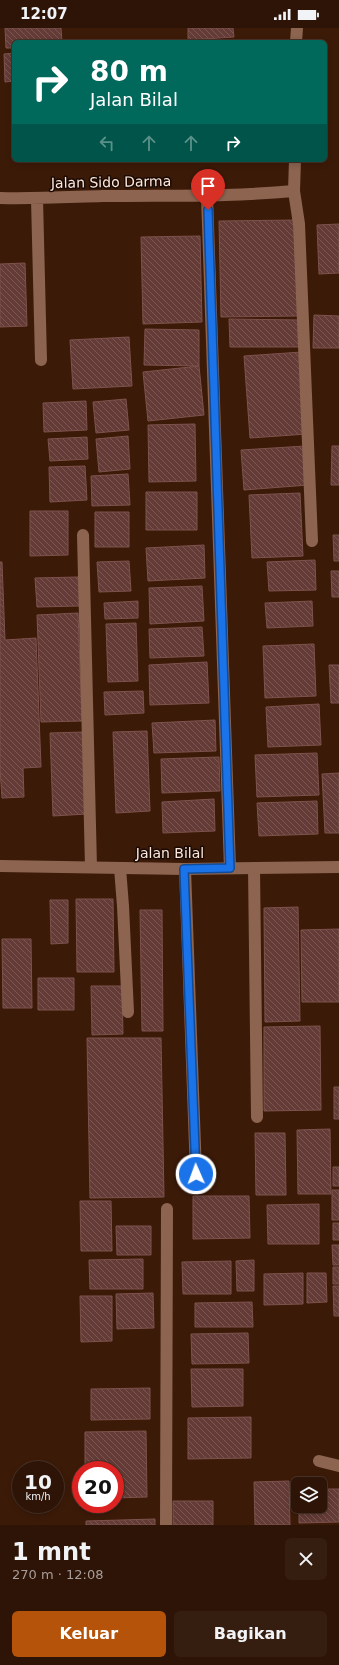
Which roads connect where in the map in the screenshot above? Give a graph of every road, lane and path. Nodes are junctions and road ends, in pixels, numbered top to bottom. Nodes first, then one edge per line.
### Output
1 (297, 28) edge
2 (296, 40) edge
3 (295, 162) edge
4 (294, 191) junction
5 (208, 196) junction
6 (0, 198) edge
7 (37, 199) junction
8 (41, 360) dead end
9 (83, 535) dead end
10 (312, 541) dead end
11 (0, 866) edge
12 (339, 866) edge
13 (91, 867) junction
14 (120, 868) junction
15 (230, 868) junction
16 (254, 868) junction
17 (184, 869) junction
18 (128, 1012) dead end
19 (257, 1117) dead end
20 (196, 1174) dead end
21 (167, 1210) dead end
22 (319, 1461) dead end
23 (339, 1466) edge
24 (166, 1525) edge

1 - 2 street
3 - 4 street
4 - 5 street, Jalan Sido Darma
4 - 10 street
5 - 7 street, Jalan Sido Darma
5 - 15 street
6 - 7 street, Jalan Sido Darma
7 - 8 street
9 - 13 street
11 - 13 street, Jalan Bilal
12 - 16 street, Jalan Bilal
13 - 14 street, Jalan Bilal
14 - 17 street, Jalan Bilal
14 - 18 street
15 - 16 street, Jalan Bilal
15 - 17 street, Jalan Bilal
16 - 19 street
17 - 20 street
21 - 24 street
22 - 23 street

